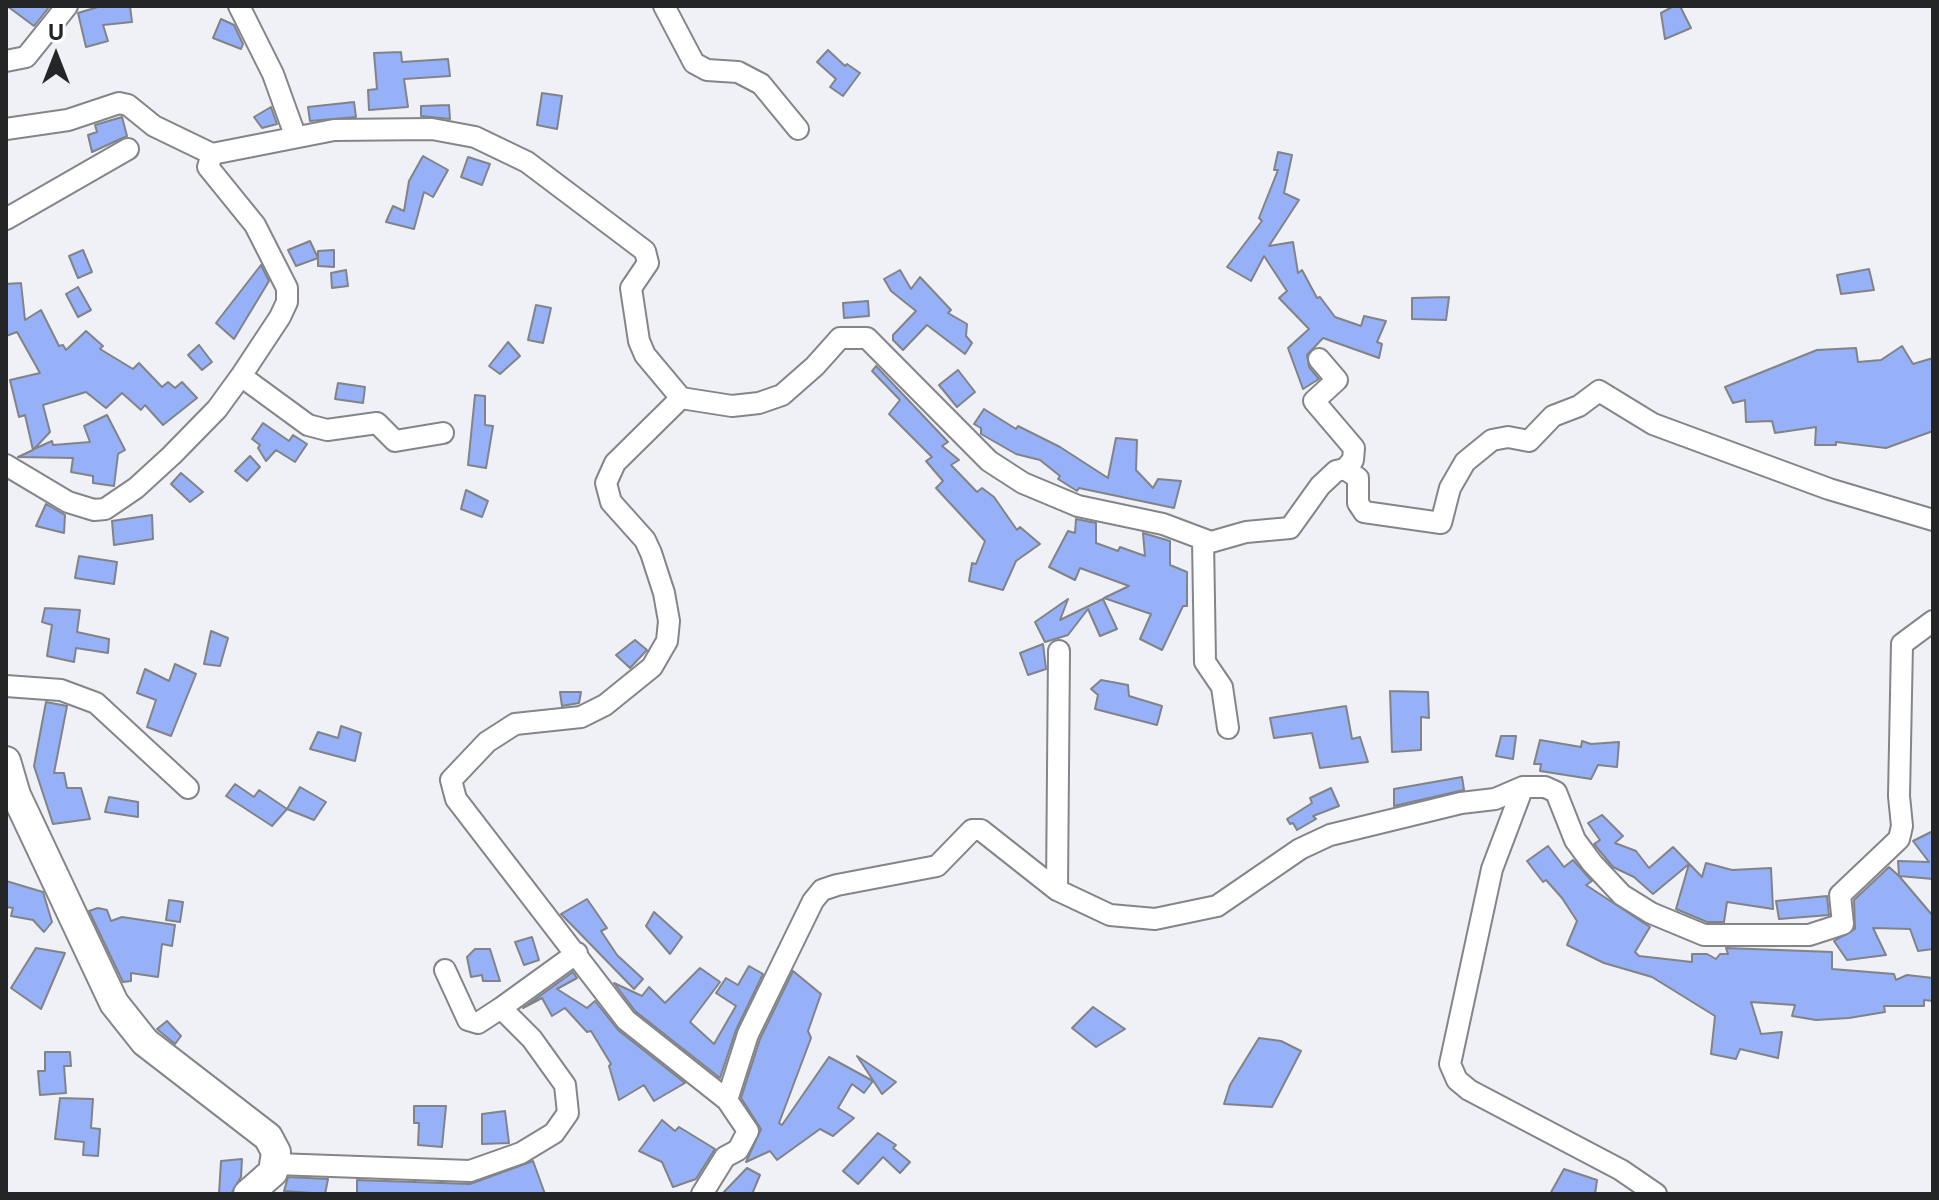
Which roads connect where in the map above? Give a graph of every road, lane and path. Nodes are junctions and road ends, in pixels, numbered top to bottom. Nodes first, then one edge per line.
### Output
1 (67, 6) edge
2 (239, 6) edge
3 (664, 6) edge
4 (6, 61) edge
5 (6, 129) edge
6 (798, 129) dead end
7 (295, 135) junction
8 (128, 149) dead end
9 (212, 154) junction
10 (6, 219) edge
11 (1319, 359) dead end
12 (241, 376) junction
13 (681, 398) junction
14 (443, 433) dead end
15 (6, 465) edge
16 (1345, 469) junction
17 (1933, 520) edge
18 (1203, 539) junction
19 (1933, 621) edge
20 (1059, 651) dead end
21 (6, 686) edge
22 (1228, 728) dead end
23 (6, 761) edge
24 (1523, 787) junction
25 (188, 788) dead end
26 (1057, 890) junction
27 (577, 953) junction
28 (445, 970) dead end
29 (501, 1008) junction
30 (727, 1100) junction
31 (276, 1164) junction
32 (248, 1194) edge
33 (702, 1194) edge
34 (1656, 1194) edge

1 - 4 street
2 - 7 street
3 - 6 street
5 - 9 street
7 - 9 street
7 - 13 street
8 - 10 street
9 - 12 street
11 - 16 street
12 - 14 street
12 - 15 street
13 - 18 street
13 - 27 street
16 - 17 street
16 - 18 street
18 - 22 street
19 - 24 street
20 - 26 street
21 - 25 street
23 - 31 main road
24 - 26 street
24 - 34 street
26 - 30 street
27 - 29 street
27 - 30 street
28 - 29 street
29 - 31 street
30 - 33 street
31 - 32 main road

